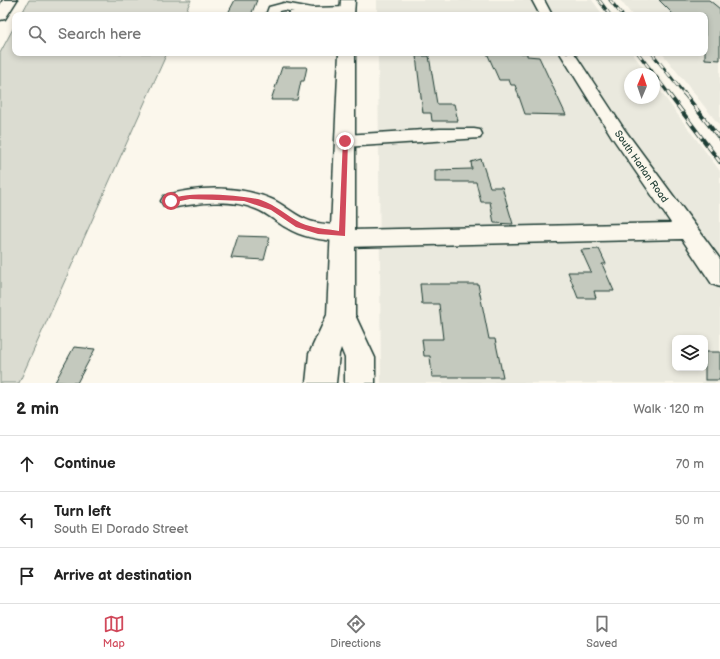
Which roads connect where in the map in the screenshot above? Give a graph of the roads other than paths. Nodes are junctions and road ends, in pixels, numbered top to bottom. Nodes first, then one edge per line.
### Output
1 (10, 0) edge
2 (538, 0) edge
3 (348, 9) edge
4 (272, 12) edge
5 (312, 12) joint
6 (544, 12) edge
7 (0, 16) edge
8 (347, 56) edge
9 (569, 56) edge
10 (474, 134) dead end
11 (345, 141) junction
12 (171, 201) dead end
13 (688, 231) junction
14 (343, 236) junction
15 (720, 277) edge
16 (341, 315) junction
17 (321, 383) edge
18 (360, 383) edge

1 - 7 main road
2 - 6 street
3 - 5 street
4 - 5 street
8 - 11 main road
9 - 13 street, South Harlan Road
10 - 11 street
11 - 14 main road
12 - 14 street
13 - 14 street
13 - 15 street, South Harlan Road
14 - 16 main road
16 - 17 main road
16 - 18 main road

